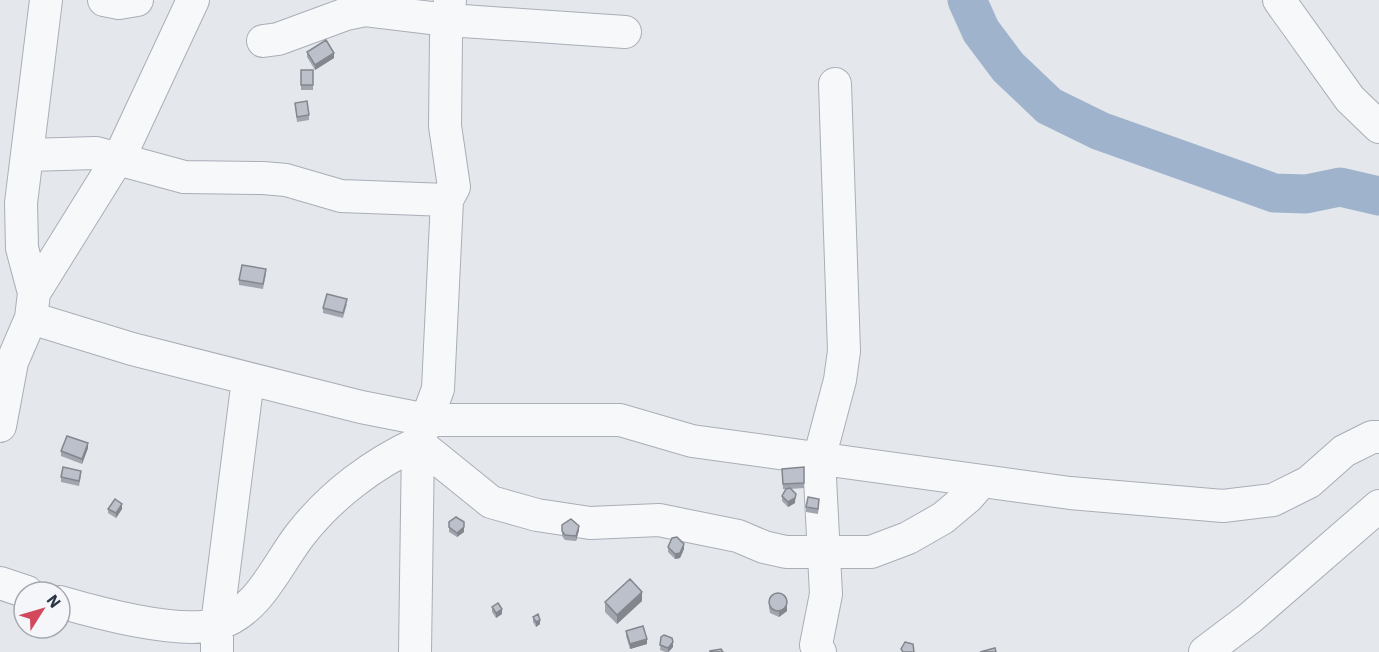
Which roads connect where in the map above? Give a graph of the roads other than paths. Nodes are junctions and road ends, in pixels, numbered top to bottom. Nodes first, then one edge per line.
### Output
1 (46, 0) edge
2 (104, 0) edge
3 (137, 0) edge
4 (193, 0) edge
5 (1279, 0) edge
6 (449, 10) edge
7 (625, 32) dead end
8 (263, 41) dead end
9 (835, 84) dead end
10 (1379, 127) edge
11 (28, 155) junction
12 (118, 160) junction
13 (447, 200) junction
14 (33, 305) junction
15 (6, 366) edge
16 (248, 379) junction
17 (0, 426) edge
18 (423, 431) junction
19 (1379, 437) edge
20 (819, 459) junction
21 (982, 481) junction
22 (1379, 506) edge
23 (823, 552) junction
24 (72, 605) edge
25 (217, 638) edge
26 (415, 652) edge
27 (820, 652) edge
28 (1205, 652) edge

1 - 11 lane
2 - 3 lane
4 - 12 lane
5 - 10 lane
6 - 7 lane
6 - 8 lane
6 - 13 lane
9 - 20 lane
11 - 12 lane
11 - 14 lane
12 - 13 lane
12 - 14 lane
13 - 18 lane
14 - 15 lane
14 - 16 lane
15 - 17 lane
16 - 18 lane
16 - 25 lane
18 - 20 lane
18 - 23 lane
18 - 25 lane
18 - 26 lane
19 - 21 lane
20 - 21 lane
20 - 23 lane
21 - 23 lane
22 - 28 lane
23 - 27 lane
24 - 25 lane

